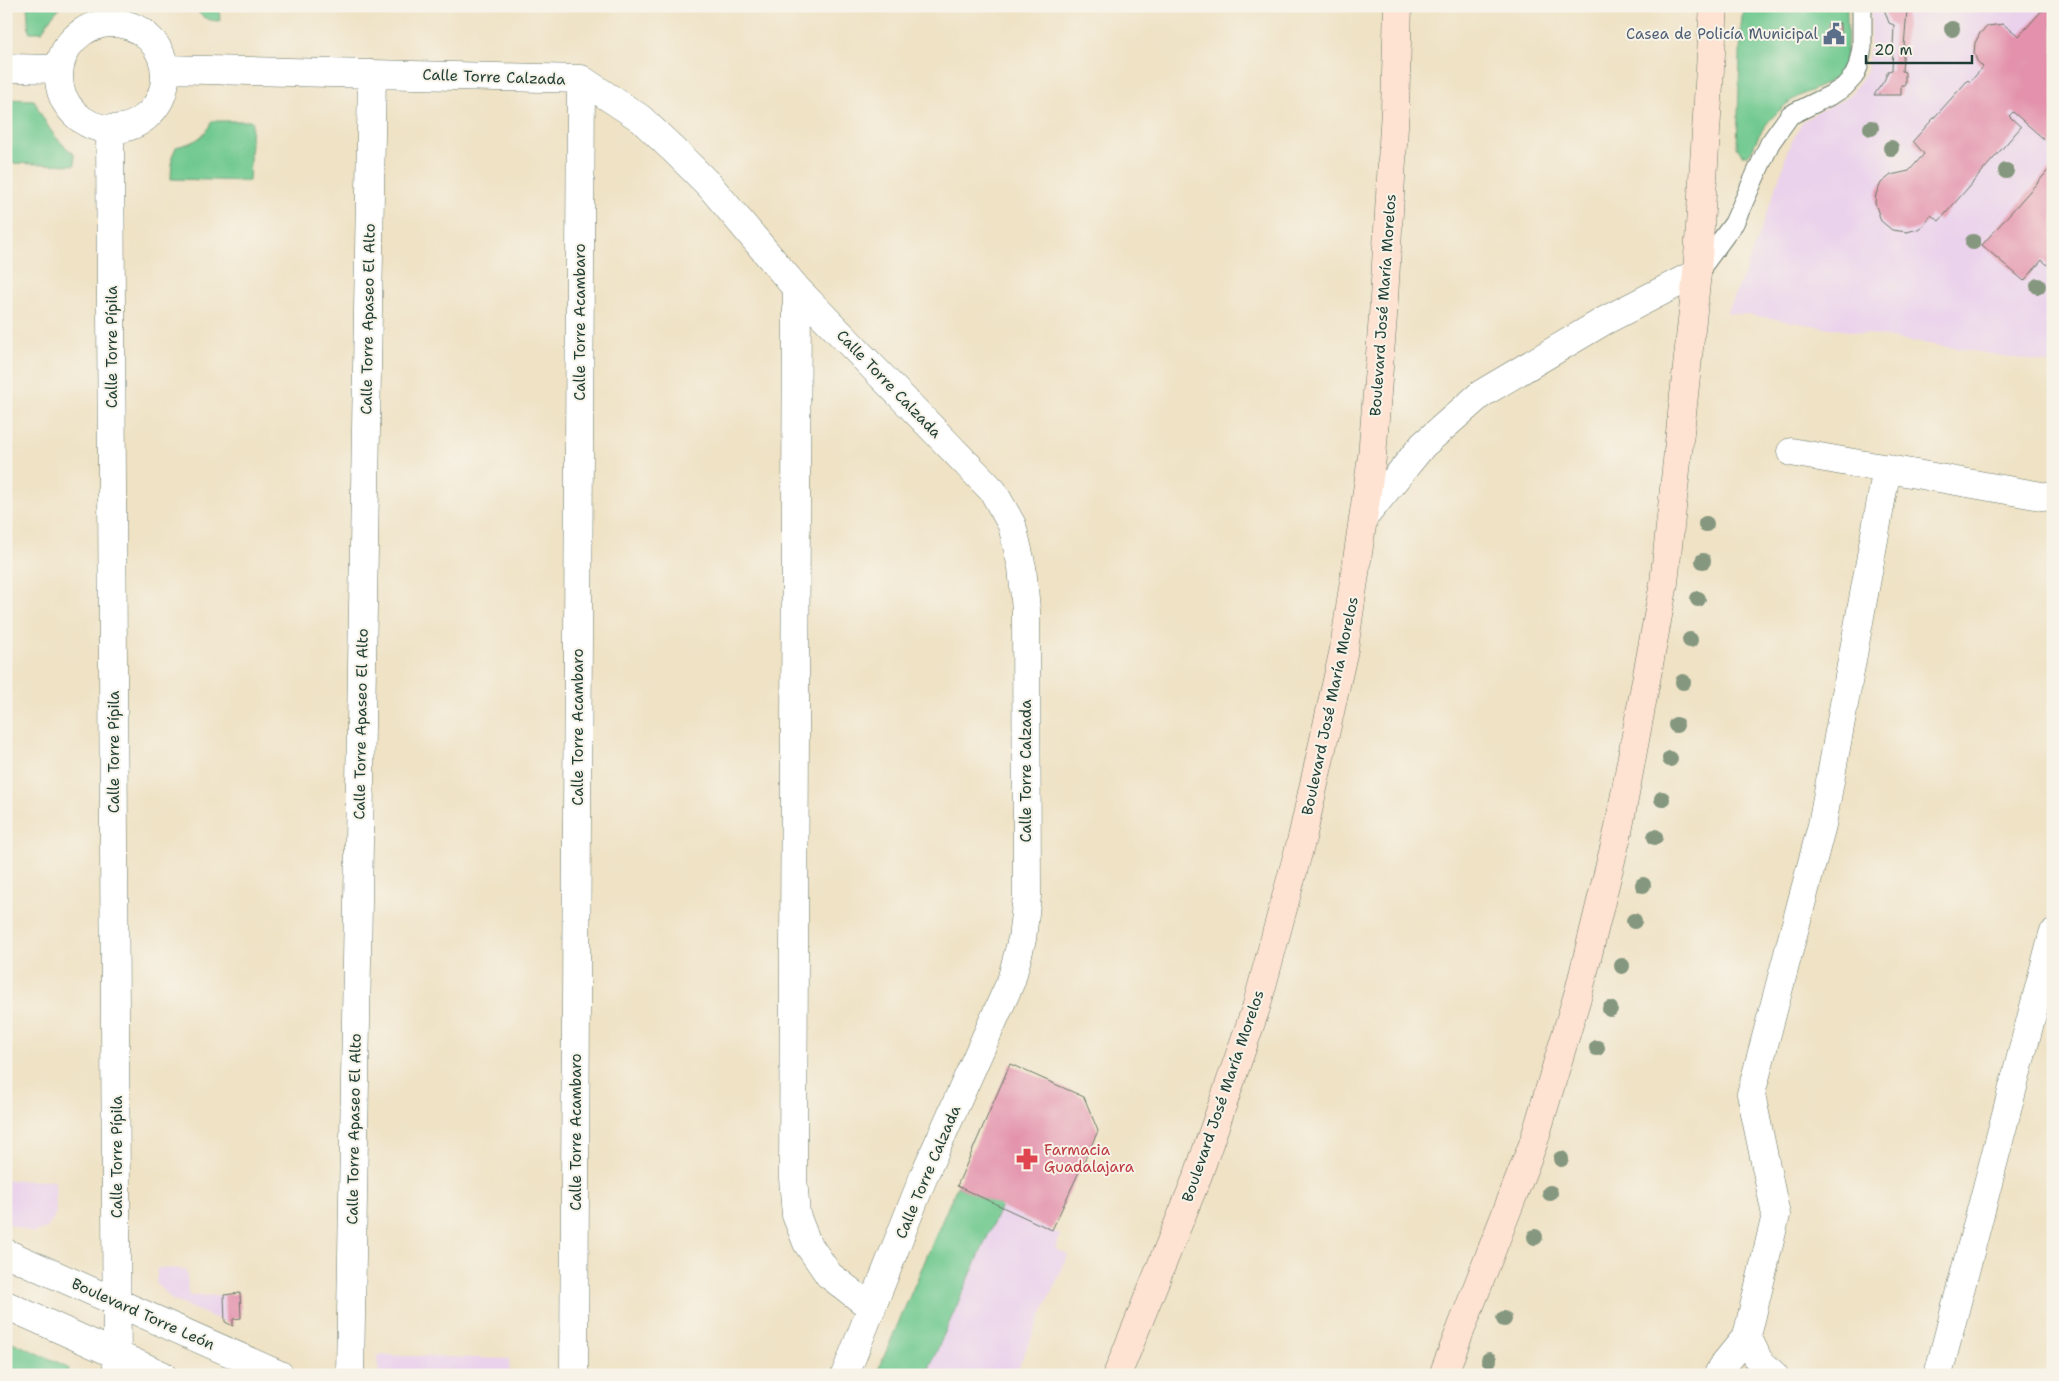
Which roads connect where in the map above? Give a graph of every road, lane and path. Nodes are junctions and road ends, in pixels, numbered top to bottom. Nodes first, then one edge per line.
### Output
1 (1398, 6) edge
2 (1714, 6) edge
3 (1862, 6) edge
4 (6, 68) edge
5 (58, 69) junction
6 (165, 69) junction
7 (372, 74) junction
8 (581, 79) junction
9 (110, 129) junction
10 (1697, 273) junction
11 (797, 289) junction
12 (1791, 452) dead end
13 (1887, 468) junction
14 (2053, 498) edge
15 (1365, 516) junction
16 (2053, 934) edge
17 (6, 1253) edge
18 (118, 1304) junction
19 (6, 1305) edge
20 (872, 1308) junction
21 (1747, 1336) junction
22 (117, 1364) edge
23 (162, 1375) edge
24 (280, 1375) edge
25 (350, 1375) edge
26 (574, 1375) edge
27 (845, 1375) edge
28 (1117, 1375) edge
29 (1443, 1375) edge
30 (1718, 1375) edge
31 (1774, 1375) edge
32 (1938, 1375) edge

1 - 15 main road, Boulevard José María Morelos
2 - 10 main road
3 - 10 lane
4 - 5 street
5 - 6 street
5 - 9 street
6 - 7 street, Calle Torre Calzada
6 - 9 street
7 - 8 street, Calle Torre Calzada
7 - 25 street, Calle Torre Apaseo El Alto
8 - 11 street, Calle Torre Calzada
8 - 26 street, Calle Torre Acambaro
9 - 18 street, Calle Torre Pípila
10 - 15 street
10 - 29 main road
11 - 20 street
11 - 20 street, Calle Torre Calzada
12 - 13 street
13 - 14 street
13 - 21 street
15 - 28 main road, Boulevard José María Morelos
16 - 32 street
17 - 18 street, Boulevard Torre León
18 - 22 street, Calle Torre Pípila
18 - 24 street, Boulevard Torre León
19 - 22 street
20 - 27 street, Calle Torre Calzada
21 - 30 street
21 - 31 street
22 - 23 street

